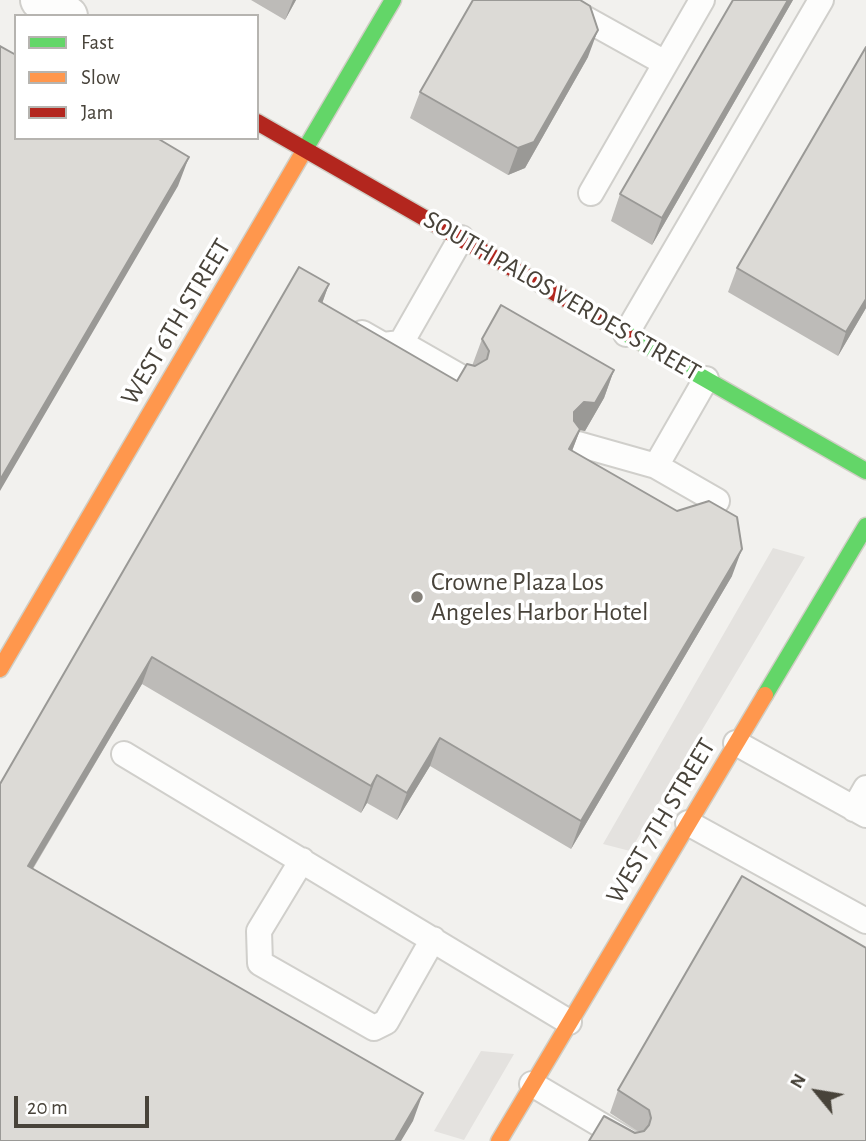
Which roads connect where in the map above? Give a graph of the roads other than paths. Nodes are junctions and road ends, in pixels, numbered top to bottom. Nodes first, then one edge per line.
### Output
1 (40, 0) edge
2 (393, 0) edge
3 (552, 0) edge
4 (702, 0) edge
5 (821, 0) edge
6 (64, 14) edge
7 (666, 63) junction
8 (259, 123) edge
9 (306, 150) junction
10 (591, 193) dead end
11 (461, 238) junction
12 (349, 325) edge
13 (626, 334) junction
14 (401, 343) junction
15 (464, 379) edge
16 (706, 379) junction
17 (578, 444) edge
18 (656, 466) junction
19 (866, 471) edge
20 (717, 501) dead end
21 (866, 526) edge
22 (0, 669) edge
23 (736, 743) junction
24 (124, 754) dead end
25 (862, 804) edge
26 (688, 822) junction
27 (302, 860) junction
28 (866, 921) edge
29 (433, 939) junction
30 (569, 1022) junction
31 (532, 1084) junction
32 (499, 1141) edge
33 (628, 1141) edge

1 - 6 street
2 - 9 street, WEST 6TH STREET
3 - 7 lane
4 - 7 lane
5 - 13 lane
7 - 10 lane
8 - 9 street, SOUTH PALOS VERDES STREET
9 - 11 street, SOUTH PALOS VERDES STREET
9 - 22 street, WEST 6TH STREET
11 - 13 street, SOUTH PALOS VERDES STREET
11 - 14 lane
12 - 14 lane
13 - 16 street, SOUTH PALOS VERDES STREET
14 - 15 lane
16 - 18 lane
16 - 19 street, SOUTH PALOS VERDES STREET
17 - 18 lane
18 - 20 lane
21 - 23 street, WEST 7TH STREET
23 - 25 lane
23 - 26 street, WEST 7TH STREET
24 - 27 lane
26 - 28 lane
26 - 30 street, WEST 7TH STREET
27 - 29 lane
27 - 29 lane
29 - 30 lane
30 - 31 street, WEST 7TH STREET
31 - 32 street, WEST 7TH STREET
31 - 33 lane

